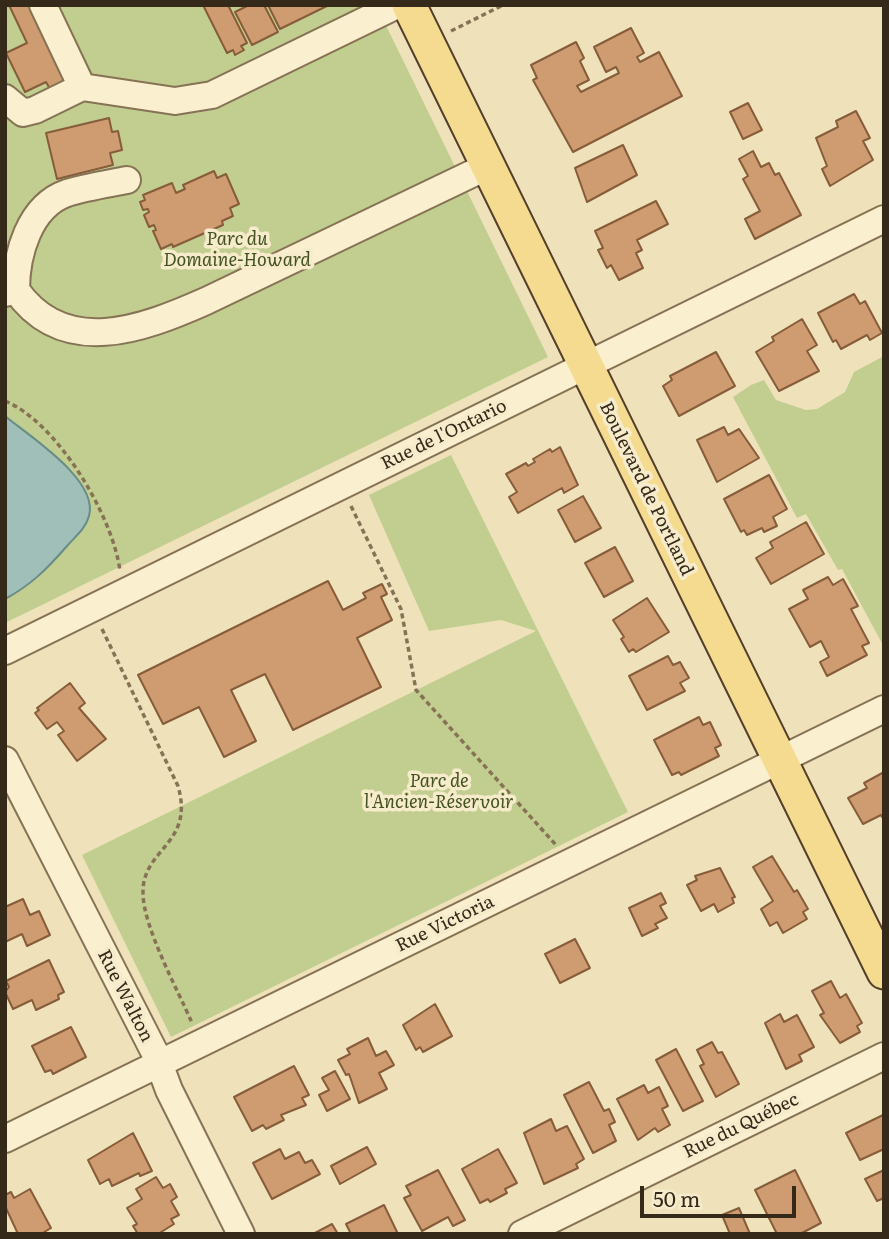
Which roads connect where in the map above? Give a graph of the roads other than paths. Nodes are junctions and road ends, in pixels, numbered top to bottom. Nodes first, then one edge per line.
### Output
1 (43, 5) edge
2 (397, 5) edge
3 (409, 5) edge
4 (82, 87) junction
5 (5, 98) edge
6 (488, 166) junction
7 (127, 180) dead end
8 (884, 219) edge
9 (10, 292) edge
10 (586, 366) junction
11 (5, 651) edge
12 (884, 709) edge
13 (780, 760) junction
14 (5, 761) edge
15 (884, 972) edge
16 (884, 1056) edge
17 (159, 1064) junction
18 (5, 1139) edge
19 (241, 1234) edge
20 (522, 1234) edge

1 - 4 street
2 - 4 street
3 - 6 main road, Boulevard de Portland
4 - 5 street
6 - 9 street
6 - 10 main road, Boulevard de Portland
7 - 9 street
8 - 10 street, Rue de l'Ontario
10 - 11 street, Rue de l'Ontario
10 - 13 main road, Boulevard de Portland
12 - 13 street, Rue Victoria
13 - 15 main road, Boulevard de Portland
13 - 17 street, Rue Victoria
14 - 17 street, Rue Walton
16 - 20 street, Rue du Québec
17 - 18 street, Rue Victoria
17 - 19 street, Rue Walton

